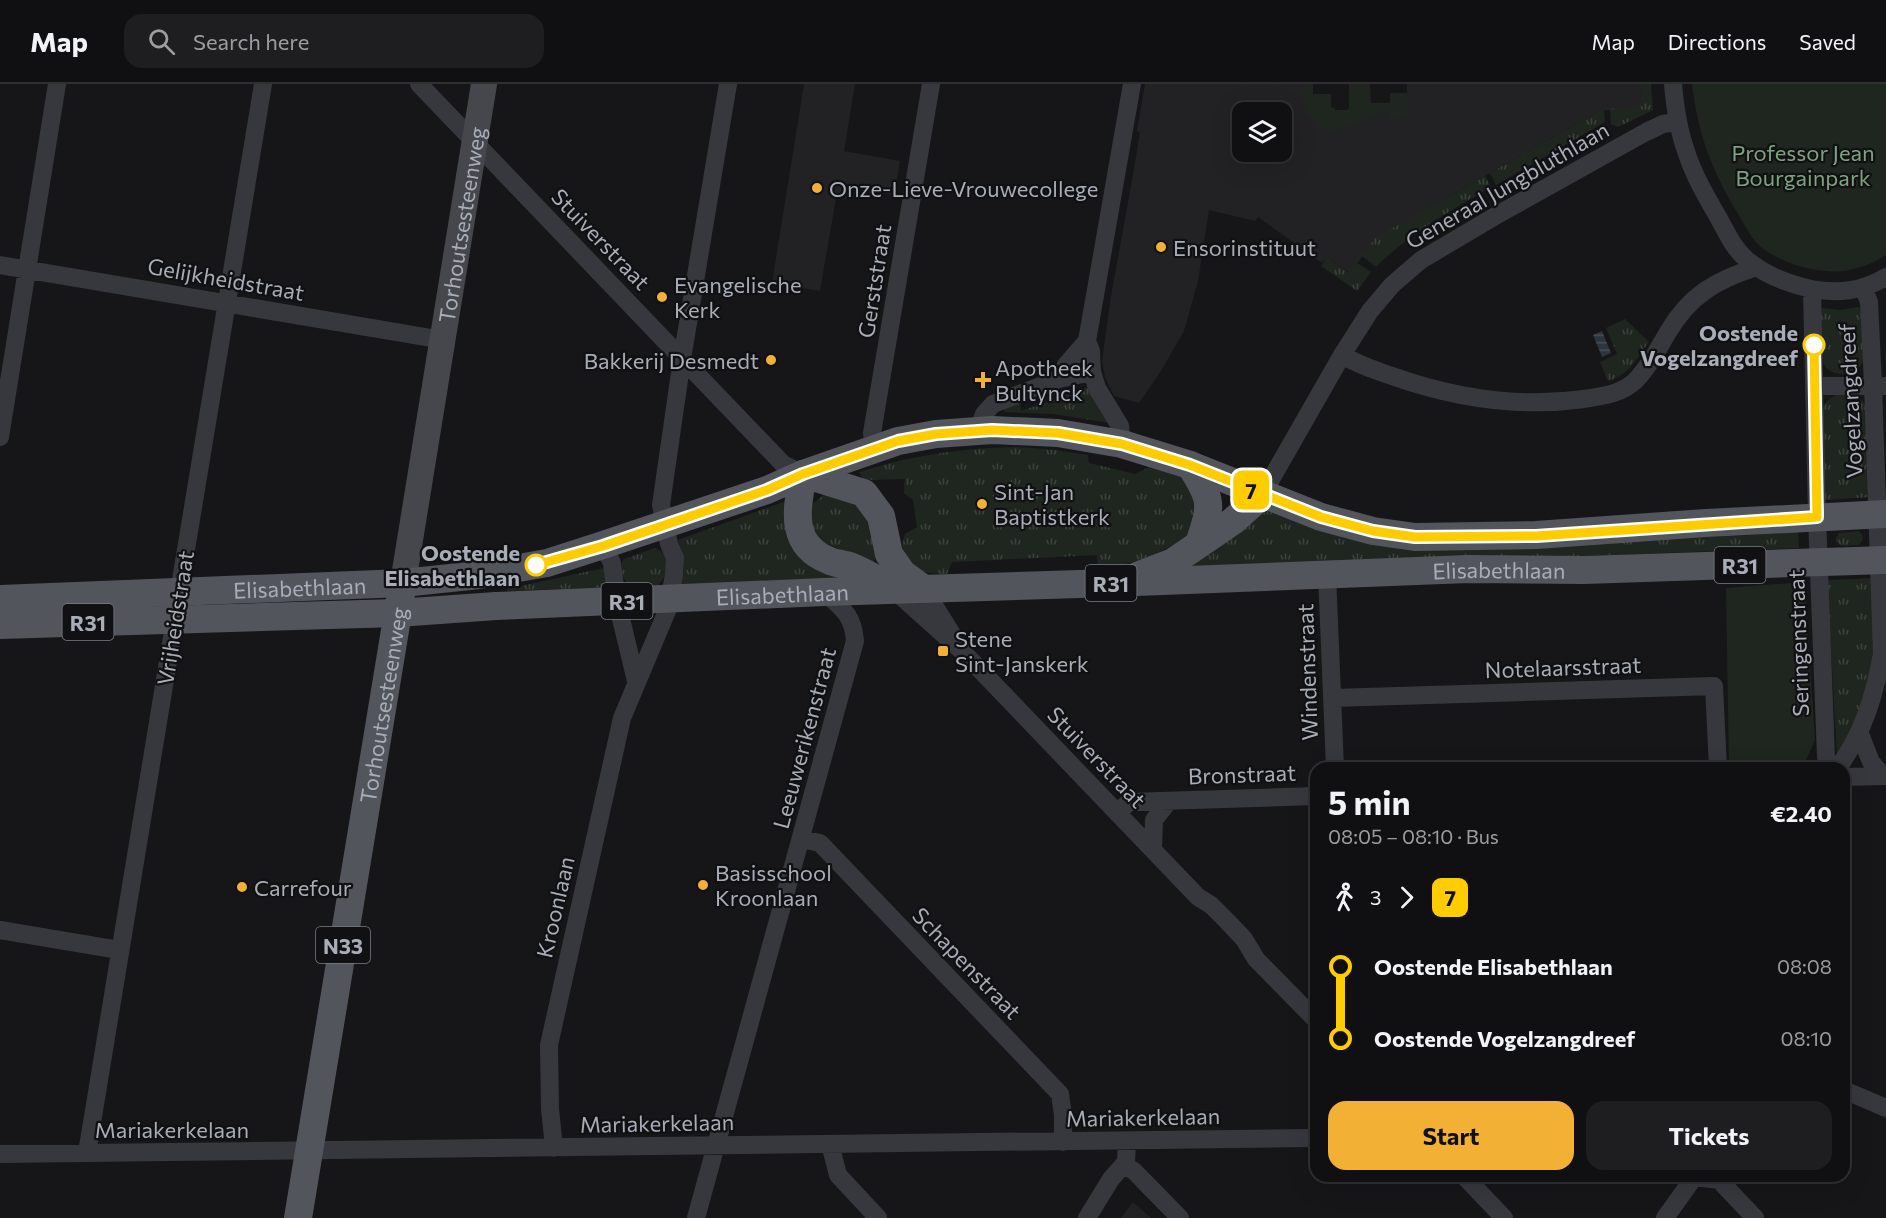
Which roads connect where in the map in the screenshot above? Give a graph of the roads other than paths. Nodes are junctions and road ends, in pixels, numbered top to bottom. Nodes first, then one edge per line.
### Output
1 (57, 84) edge
2 (263, 84) edge
3 (418, 84) edge
4 (484, 84) edge
5 (728, 84) edge
6 (931, 84) edge
7 (1132, 84) edge
8 (1673, 84) edge
9 (1678, 122) junction
10 (475, 141) junction
11 (0, 265) edge
12 (1757, 267) junction
13 (27, 270) junction
14 (1886, 277) edge
15 (1863, 287) junction
16 (1812, 289) junction
17 (228, 303) junction
18 (443, 340) junction
19 (1087, 341) junction
20 (1342, 355) junction
21 (682, 359) junction
22 (1092, 372) junction
23 (1059, 379) junction
24 (1880, 385) edge
25 (1815, 386) junction
26 (978, 431) junction
27 (0, 436) edge
28 (1122, 444) junction
29 (874, 450) junction
30 (1190, 465) junction
31 (803, 474) junction
32 (1262, 495) junction
33 (1882, 514) edge
34 (1817, 517) junction
35 (665, 525) junction
36 (1199, 544) junction
37 (603, 546) junction
38 (1883, 560) edge
39 (1819, 562) junction
40 (1327, 574) junction
41 (403, 583) junction
42 (1111, 583) junction
43 (924, 589) junction
44 (894, 590) junction
45 (824, 592) junction
46 (0, 599) edge
47 (669, 599) junction
48 (617, 602) junction
49 (177, 606) junction
50 (397, 613) junction
51 (0, 625) edge
52 (962, 651) junction
53 (636, 681) junction
54 (1332, 698) junction
55 (1860, 734) junction
56 (1335, 762) edge
57 (1718, 762) edge
58 (1827, 762) edge
59 (1842, 762) edge
60 (1885, 776) edge
61 (1850, 777) edge
62 (1310, 796) edge
63 (1169, 801) junction
64 (1117, 813) junction
65 (801, 838) junction
66 (1153, 850) junction
67 (0, 930) edge
68 (119, 950) junction
69 (1310, 1014) edge
70 (1850, 1093) edge
71 (1886, 1108) edge
72 (1310, 1138) edge
73 (1063, 1142) junction
74 (1127, 1142) junction
75 (830, 1144) junction
76 (716, 1146) junction
77 (554, 1148) junction
78 (308, 1152) junction
79 (87, 1153) junction
80 (0, 1154) edge
81 (1124, 1165) junction
82 (1470, 1182) edge
83 (1690, 1182) edge
84 (1721, 1182) edge
85 (298, 1218) edge
86 (696, 1218) edge
87 (878, 1218) edge
88 (1087, 1218) edge
89 (1180, 1218) edge
90 (1504, 1218) edge
91 (1665, 1218) edge
92 (1755, 1218) edge

1 - 13 street
2 - 17 street, Vrijheidstraat
3 - 10 street, Stuiverstraat
4 - 10 street, Torhoutsesteenweg
5 - 21 street
6 - 29 street, Gerststraat
7 - 19 street
8 - 9 street
9 - 12 street
9 - 20 street, Generaal Jungbluthlaan
10 - 18 street, Torhoutsesteenweg
10 - 21 street, Stuiverstraat
11 - 13 street, Gelijkheidstraat
12 - 16 street
12 - 20 street
13 - 17 street, Gelijkheidstraat
13 - 27 street
14 - 15 street
15 - 16 street
15 - 24 street, Vogelzangdreef
16 - 25 street, Vogelzangdreef
17 - 18 street, Gelijkheidstraat
17 - 49 street, Vrijheidstraat
18 - 41 street, Torhoutsesteenweg
19 - 22 street
19 - 23 street
20 - 32 street, Generaal Jungbluthlaan
21 - 31 street, Stuiverstraat
21 - 35 street
22 - 23 street
22 - 28 street
23 - 26 street
24 - 25 street
24 - 33 street, Vogelzangdreef
25 - 34 street, Vogelzangdreef
26 - 28 main road, Elisabethlaan / R31
26 - 29 main road, Elisabethlaan / R31
28 - 30 main road, Elisabethlaan / R31
29 - 31 main road, Elisabethlaan / R31
30 - 32 main road, Elisabethlaan / R31
30 - 36 main road
31 - 35 main road, Elisabethlaan / R31
31 - 43 main road
31 - 44 main road, Elisabethlaan
32 - 34 main road, Elisabethlaan / R31
32 - 36 main road, Elisabethlaan / R31
33 - 34 main road, Elisabethlaan / R31
33 - 38 street
34 - 39 street, Seringenstraat
35 - 37 main road, Elisabethlaan / R31
35 - 47 street
36 - 42 main road, Elisabethlaan / R31
37 - 41 main road, Elisabethlaan / R31
37 - 48 street
38 - 39 main road, Elisabethlaan / R31
38 - 55 street
39 - 40 main road, Elisabethlaan / R31
39 - 58 street, Seringenstraat
40 - 42 main road, Elisabethlaan / R31
40 - 54 street, Windenstraat
41 - 49 main road, Elisabethlaan / R31
41 - 50 main road, Torhoutsesteenweg / N33
42 - 43 main road, Elisabethlaan / R31
43 - 44 main road, Elisabethlaan / R31
43 - 52 street, Stuiverstraat
44 - 45 main road, Elisabethlaan / R31
44 - 52 street, Stuiverstraat
45 - 47 main road, Elisabethlaan / R31
45 - 65 street, Leeuwerikenstraat
46 - 49 main road, Elisabethlaan / R31
47 - 48 main road, Elisabethlaan / R31
47 - 53 street, Kroonlaan
48 - 50 main road, Elisabethlaan / R31
48 - 53 street
49 - 50 main road, Elisabethlaan / R31
49 - 51 main road, Elisabethlaan / R31
49 - 68 street, Vrijheidstraat
50 - 78 main road, Torhoutsesteenweg / N33
52 - 64 street, Stuiverstraat
53 - 77 street, Kroonlaan
54 - 56 street, Windenstraat
54 - 57 street, Notelaarsstraat
55 - 59 street
55 - 60 street
60 - 61 street
62 - 63 street, Bronstraat
63 - 64 street, Bronstraat
63 - 66 street, Bronstraat
64 - 66 street, Stuiverstraat
65 - 73 street, Schapenstraat
65 - 76 street, Leeuwerikenstraat
66 - 69 street, Stuiverstraat
67 - 68 street
68 - 79 street, Vrijheidstraat
70 - 71 street
72 - 74 street, Mariakerkelaan
73 - 74 street, Mariakerkelaan
73 - 75 street, Mariakerkelaan
74 - 81 street
75 - 76 street, Mariakerkelaan
75 - 87 street
76 - 77 street, Mariakerkelaan
76 - 86 street, Leeuwerikenstraat
77 - 78 street, Mariakerkelaan
78 - 79 street, Mariakerkelaan
78 - 85 main road, Torhoutsesteenweg / N33
79 - 80 street, Mariakerkelaan
81 - 88 street
81 - 89 street
82 - 90 street
83 - 91 street
84 - 92 street

